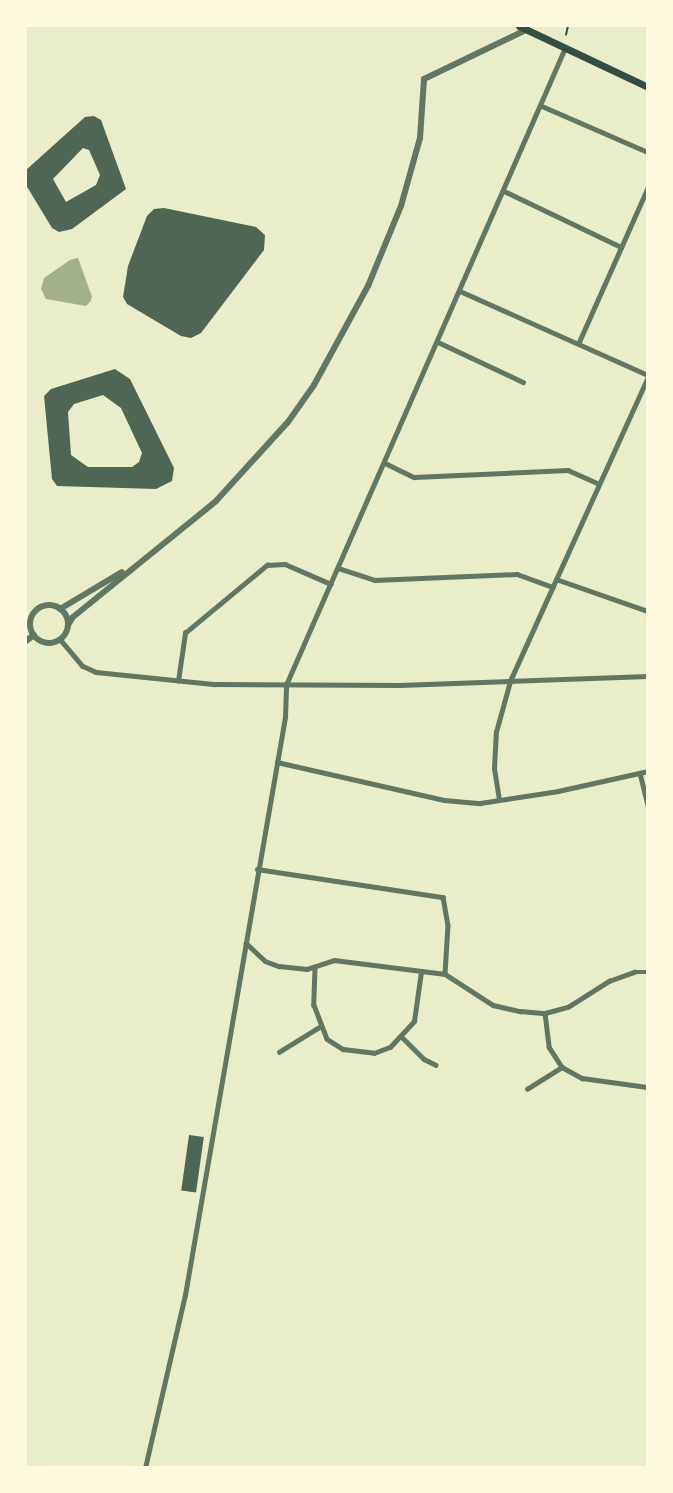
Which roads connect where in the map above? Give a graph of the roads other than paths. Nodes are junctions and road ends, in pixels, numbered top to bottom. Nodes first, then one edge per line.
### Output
1 (519, 26) edge
2 (526, 30) junction
3 (565, 48) junction
4 (648, 87) edge
5 (542, 106) junction
6 (648, 152) edge
7 (648, 187) edge
8 (504, 191) junction
9 (621, 247) junction
10 (460, 291) junction
11 (438, 342) junction
12 (579, 342) junction
13 (648, 376) edge
14 (524, 382) dead end
15 (385, 463) junction
16 (599, 484) junction
17 (143, 560) junction
18 (339, 568) junction
19 (556, 579) junction
20 (331, 584) junction
21 (553, 586) junction
22 (60, 609) junction
23 (648, 611) edge
24 (68, 625) junction
25 (34, 635) junction
26 (60, 639) junction
27 (26, 641) edge
28 (648, 676) edge
29 (178, 681) junction
30 (510, 681) junction
31 (286, 686) junction
32 (277, 762) junction
33 (648, 771) edge
34 (640, 773) junction
35 (500, 800) junction
36 (648, 806) edge
37 (257, 869) junction
38 (246, 943) junction
39 (315, 968) junction
40 (421, 972) junction
41 (648, 972) edge
42 (445, 974) junction
43 (544, 1013) junction
44 (321, 1026) junction
45 (402, 1037) junction
46 (279, 1052) dead end
47 (436, 1065) dead end
48 (562, 1066) junction
49 (648, 1088) edge
50 (527, 1089) dead end
51 (145, 1467) edge

1 - 2 main road
2 - 3 main road
2 - 17 street
3 - 4 main road
3 - 5 street
5 - 6 street
5 - 8 street
7 - 9 street
8 - 9 street
8 - 10 street
9 - 12 street
10 - 11 street
10 - 12 street
11 - 14 street
11 - 15 street
12 - 13 street
13 - 16 street
15 - 16 street
15 - 18 street
16 - 19 street
17 - 22 street
17 - 24 street
18 - 20 street
18 - 21 street
19 - 21 street
19 - 23 street
20 - 29 street
20 - 31 street
21 - 30 street
22 - 24 street
22 - 25 street
24 - 26 street
25 - 26 street
25 - 27 street
26 - 29 street
28 - 30 street
29 - 31 street
30 - 31 street
30 - 35 street
31 - 32 street
32 - 35 street
32 - 37 street
33 - 34 street
34 - 35 street
34 - 36 street
37 - 38 street
37 - 42 street
38 - 39 street
38 - 51 street
39 - 40 street
39 - 44 street
40 - 42 street
40 - 45 street
41 - 43 street
42 - 43 street
43 - 48 street
44 - 45 street
44 - 46 street
45 - 47 street
48 - 49 street
48 - 50 street

